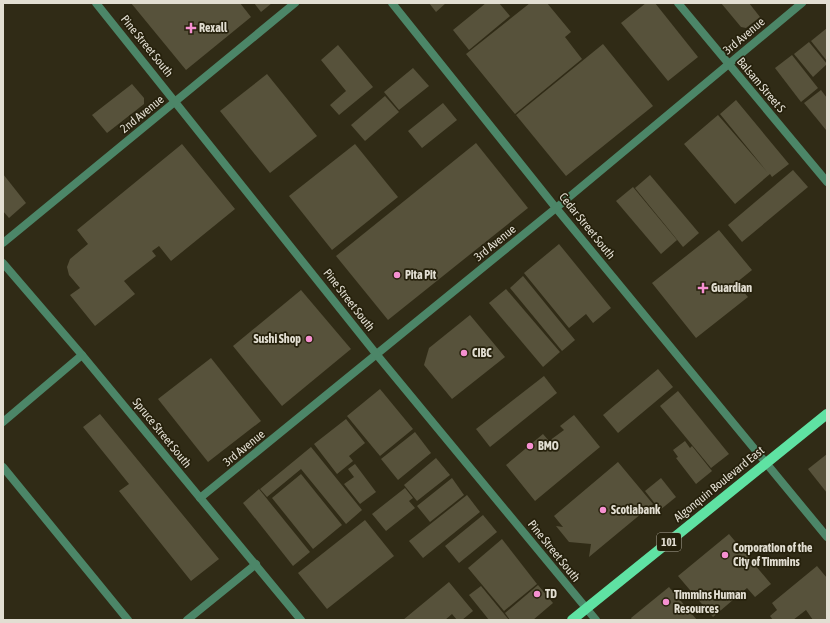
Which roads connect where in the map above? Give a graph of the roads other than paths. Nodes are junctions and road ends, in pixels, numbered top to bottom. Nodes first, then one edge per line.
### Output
1 (96, 3) edge
2 (295, 3) edge
3 (392, 3) edge
4 (678, 3) edge
5 (802, 3) edge
6 (729, 65) junction
7 (176, 101) junction
8 (827, 182) edge
9 (556, 208) junction
10 (3, 243) edge
11 (3, 263) edge
12 (82, 355) junction
13 (377, 355) junction
14 (827, 414) edge
15 (3, 422) edge
16 (766, 463) junction
17 (3, 467) edge
18 (200, 498) junction
19 (827, 537) edge
20 (256, 564) junction
21 (586, 609) junction
22 (128, 620) edge
23 (187, 620) edge
24 (301, 620) edge
25 (572, 620) edge
26 (596, 620) edge

1 - 7 street, Pine Street South
2 - 7 street, 2nd Avenue
3 - 9 street, Cedar Street South
4 - 6 street, Balsam Street S
5 - 6 street, 3rd Avenue
6 - 8 street, Balsam Street S
6 - 9 street, 3rd Avenue
7 - 10 street, 2nd Avenue
7 - 13 street, Pine Street South
9 - 13 street, 3rd Avenue
9 - 16 street, Cedar Street South
11 - 12 street, Spruce Street South
12 - 15 street
12 - 18 street, Spruce Street South
13 - 18 street, 3rd Avenue
13 - 21 street, Pine Street South
14 - 16 main road, Algonquin Boulevard East / 101
16 - 19 street, Cedar Street South
16 - 21 main road, Algonquin Boulevard East / 101
17 - 22 street
18 - 20 street, Spruce Street South
20 - 23 street
20 - 24 street, Spruce Street South
21 - 25 main road, Algonquin Boulevard East / 101
21 - 26 street, Pine Street South

